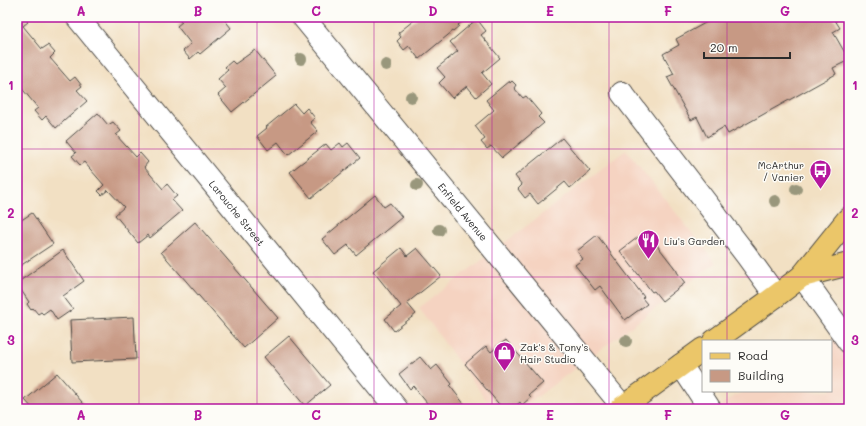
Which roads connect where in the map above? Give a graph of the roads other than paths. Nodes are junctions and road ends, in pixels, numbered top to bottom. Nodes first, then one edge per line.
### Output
1 (77, 17) edge
2 (304, 17) edge
3 (622, 93) dead end
4 (849, 218) edge
5 (849, 264) edge
6 (802, 276) junction
7 (776, 296) junction
8 (715, 340) edge
9 (849, 342) edge
10 (702, 350) edge
11 (680, 366) junction
12 (622, 408) edge
13 (397, 409) edge
14 (710, 409) edge

1 - 13 street, Larouche Street
2 - 12 street, Enfield Avenue
3 - 7 street
4 - 6 main road
5 - 6 main road
6 - 7 main road
6 - 9 street
7 - 8 main road
10 - 11 main road
11 - 12 main road
11 - 14 street

